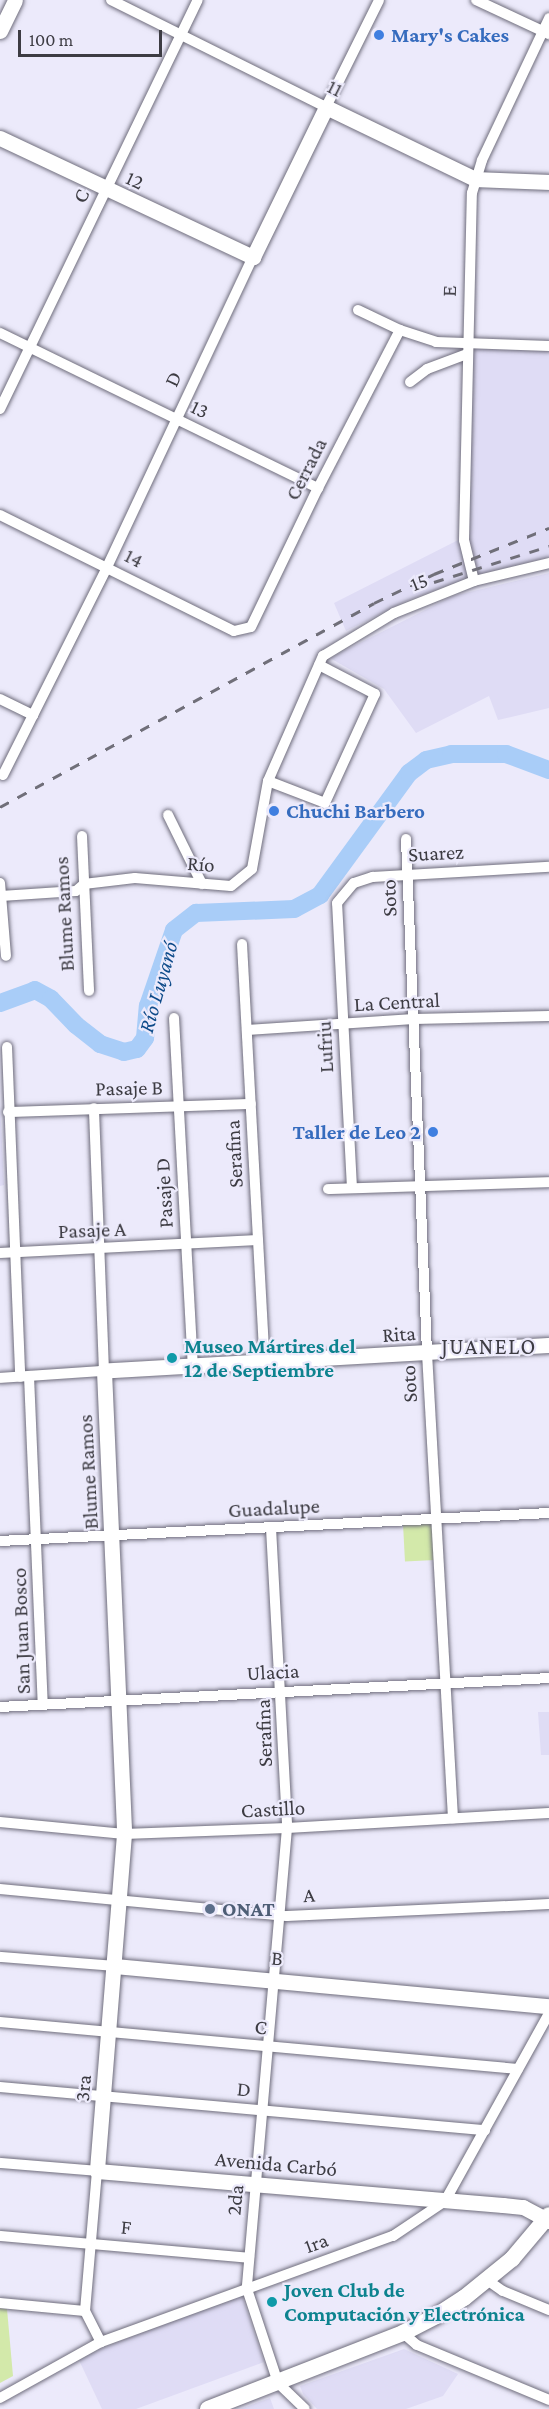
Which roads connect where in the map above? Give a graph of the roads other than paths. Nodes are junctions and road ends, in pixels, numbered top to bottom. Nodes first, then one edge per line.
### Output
1 (15, 0) edge
2 (111, 0) edge
3 (198, 0) edge
4 (379, 0) edge
5 (476, 0) edge
6 (549, 18) edge
7 (0, 31) edge
8 (546, 33) edge
9 (182, 34) junction
10 (326, 107) junction
11 (0, 138) edge
12 (475, 179) junction
13 (549, 182) edge
14 (105, 189) junction
15 (253, 257) junction
16 (358, 310) dead end
17 (400, 330) junction
18 (0, 333) edge
19 (549, 346) edge
20 (28, 347) junction
21 (467, 349) junction
22 (410, 382) dead end
23 (0, 409) edge
24 (177, 420) junction
25 (318, 488) junction
26 (0, 515) edge
27 (549, 562) edge
28 (107, 567) junction
29 (474, 581) junction
30 (251, 627) joint
31 (319, 665) junction
32 (0, 699) edge
33 (33, 715) junction
34 (3, 775) dead end
35 (268, 781) junction
36 (168, 815) dead end
37 (82, 836) dead end
38 (406, 839) dead end
39 (549, 867) edge
40 (408, 874) junction
41 (0, 883) edge
42 (84, 884) junction
43 (202, 884) junction
44 (0, 896) edge
45 (337, 903) joint
46 (1, 910) edge
47 (242, 944) dead end
48 (6, 956) dead end
49 (89, 991) dead end
50 (549, 1016) edge
51 (174, 1018) dead end
52 (414, 1019) junction
53 (344, 1025) junction
54 (247, 1030) junction
55 (7, 1047) dead end
56 (251, 1104) junction
57 (178, 1107) junction
58 (94, 1108) junction
59 (8, 1112) junction
60 (549, 1182) edge
61 (421, 1186) junction
62 (352, 1188) junction
63 (328, 1189) dead end
64 (258, 1240) junction
65 (186, 1245) junction
66 (99, 1249) junction
67 (13, 1252) junction
68 (0, 1253) edge
69 (549, 1345) edge
70 (427, 1353) junction
71 (265, 1363) junction
72 (193, 1366) junction
73 (104, 1371) junction
74 (25, 1376) junction
75 (0, 1378) edge
76 (549, 1513) edge
77 (436, 1519) junction
78 (271, 1528) junction
79 (112, 1535) junction
80 (36, 1540) junction
81 (0, 1541) edge
82 (549, 1678) edge
83 (446, 1682) junction
84 (282, 1690) junction
85 (119, 1701) junction
86 (43, 1705) junction
87 (0, 1707) edge
88 (549, 1813) edge
89 (453, 1818) junction
90 (0, 1822) edge
91 (288, 1828) junction
92 (124, 1834) junction
93 (0, 1889) edge
94 (119, 1898) junction
95 (549, 1904) edge
96 (279, 1915) junction
97 (0, 1957) edge
98 (114, 1966) junction
99 (273, 1979) junction
100 (549, 2006) edge
101 (549, 2013) edge
102 (0, 2022) edge
103 (109, 2031) junction
104 (267, 2047) junction
105 (518, 2069) junction
106 (0, 2087) edge
107 (104, 2096) junction
108 (262, 2112) junction
109 (485, 2130) junction
110 (0, 2163) edge
111 (98, 2171) junction
112 (256, 2183) junction
113 (446, 2200) junction
114 (548, 2218) edge
115 (0, 2236) edge
116 (91, 2244) junction
117 (249, 2258) junction
118 (488, 2280) junction
119 (247, 2289) junction
120 (0, 2303) edge
121 (549, 2310) edge
122 (85, 2311) junction
123 (403, 2333) junction
124 (100, 2342) junction
125 (278, 2382) junction
126 (0, 2398) edge
127 (549, 2400) edge
128 (208, 2409) edge
129 (305, 2409) edge

1 - 7 street
2 - 9 street, 11
3 - 9 street, C
4 - 10 street, D
5 - 8 street
6 - 8 street, E
8 - 12 street, E
9 - 10 street, 11
9 - 14 street, C
10 - 12 street, 11
10 - 15 street, D
11 - 14 street, 12
12 - 13 street, 11
12 - 21 street, E
14 - 15 street, 12
14 - 20 street, C
15 - 24 street, D
16 - 17 street
17 - 21 street
17 - 25 street, Cerrada
18 - 20 street, 13
19 - 21 street
20 - 23 street, C
20 - 24 street, 13
21 - 22 street
21 - 29 street, E
24 - 25 street, 13
24 - 28 street, D
25 - 30 street, Cerrada
26 - 28 street, 14
27 - 29 street, 15
28 - 30 street, 14
28 - 33 street, D
29 - 31 street, 15
31 - 35 street, Río
31 - 35 street
32 - 33 street
33 - 34 street, D
35 - 43 street, Río
36 - 43 street
37 - 42 street, Blume Ramos
38 - 40 street, Soto
39 - 40 street, Suarez
40 - 45 street, Suarez
40 - 52 street, Soto
41 - 44 street
42 - 43 street, Río
42 - 44 street, Río
42 - 49 street, Blume Ramos
44 - 46 street
45 - 53 street, Lufriu
46 - 48 street
47 - 54 street, Serafina
50 - 52 street, La Central
51 - 57 street, Pasaje D
52 - 53 street, La Central
52 - 61 street, Soto
53 - 54 street, La Central
53 - 62 street, Lufriu
54 - 56 street, Serafina
55 - 59 street, San Juan Bosco
56 - 57 street, Pasaje B
56 - 64 street, Serafina
57 - 58 street, Pasaje B
57 - 65 street, Pasaje D
58 - 59 street, Pasaje B
58 - 66 street, Blume Ramos
59 - 67 street, San Juan Bosco
60 - 61 street
61 - 62 street
61 - 70 street, Soto
62 - 63 street
64 - 65 street, Pasaje A
64 - 71 street, Serafina
65 - 66 street, Pasaje A
65 - 72 street, Pasaje D
66 - 67 street, Pasaje A
66 - 73 street, Blume Ramos
67 - 68 street, Pasaje A
67 - 74 street, San Juan Bosco
69 - 70 street, Rita
70 - 71 street, Rita
70 - 77 street, Soto
71 - 72 street, Rita
72 - 73 street, Rita
73 - 74 street, Rita
73 - 79 street, Blume Ramos
74 - 75 street, Rita
74 - 80 street, San Juan Bosco
76 - 77 street, Guadalupe
77 - 78 street, Guadalupe
77 - 83 street, Soto
78 - 79 street, Guadalupe
78 - 84 street, Serafina
79 - 80 street, Guadalupe
79 - 85 street, Blume Ramos
80 - 81 street, Guadalupe
80 - 86 street, San Juan Bosco
82 - 83 street, Ulacia
83 - 84 street, Ulacia
83 - 89 street, Soto
84 - 85 street, Ulacia
84 - 91 street, Serafina
85 - 86 street, Ulacia
85 - 92 street, Blume Ramos
86 - 87 street, Ulacia
88 - 89 street, Castillo
89 - 91 street, Castillo
90 - 92 street, Castillo
91 - 92 street, Castillo
91 - 96 street, 2da
92 - 94 street, 3ra
93 - 94 street, A
94 - 96 street, A
94 - 98 street, 3ra
95 - 96 street, A
96 - 99 street, 2da
97 - 98 street, B
98 - 99 street, B
98 - 103 street, 3ra
99 - 100 street, B
99 - 104 street, 2da
101 - 105 street, 1ra
102 - 103 street, C
103 - 104 street, C
103 - 107 street, 3ra
104 - 105 street, C
104 - 108 street, 2da
105 - 109 street, 1ra
106 - 107 street, D
107 - 108 street, D
107 - 111 street, 3ra
108 - 109 street, D
108 - 112 street, 2da
109 - 113 street, 1ra
110 - 111 street, Avenida Carbó
111 - 112 street, Avenida Carbó
111 - 116 street, 3ra
112 - 113 street, Avenida Carbó
112 - 117 street, 2da
113 - 114 street, Avenida Carbó
113 - 119 street, 1ra
114 - 118 main road
115 - 116 street, F
116 - 117 street, F
116 - 122 street, 3ra
117 - 119 street, 2da
118 - 121 street
118 - 123 main road
119 - 124 street, 1ra
119 - 125 street
120 - 122 street
122 - 124 street
123 - 125 main road
123 - 127 street
124 - 126 street, 1ra
125 - 128 main road
125 - 129 street

